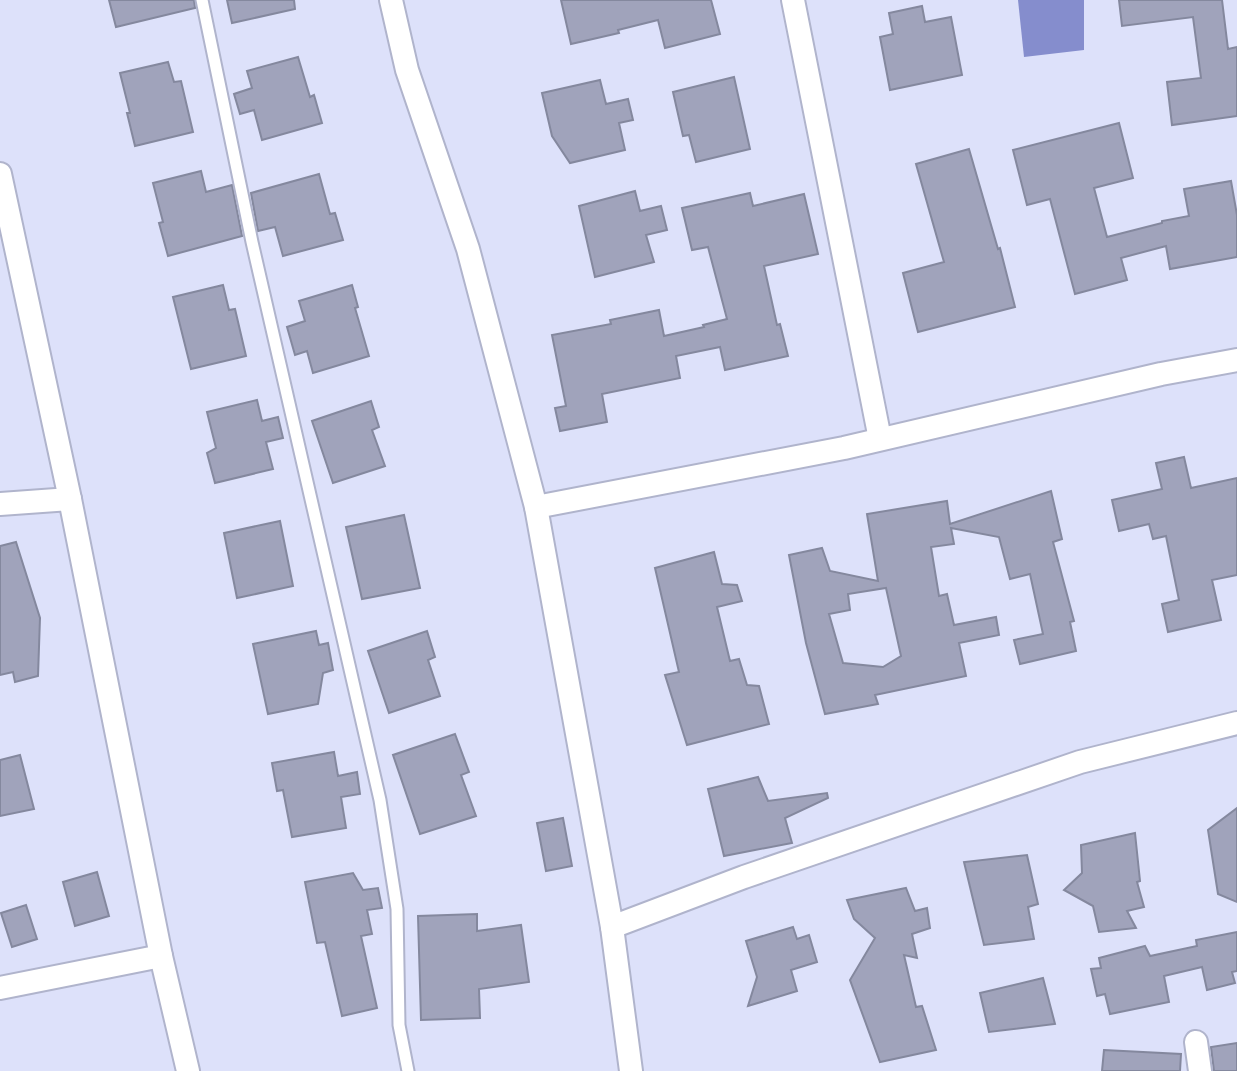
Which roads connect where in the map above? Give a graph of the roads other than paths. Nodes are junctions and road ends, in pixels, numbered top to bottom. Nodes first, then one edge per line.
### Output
1 (202, 0) edge
2 (391, 0) edge
3 (793, 0) edge
4 (0, 174) edge
5 (1237, 360) edge
6 (880, 439) junction
7 (70, 499) junction
8 (0, 504) edge
9 (536, 507) junction
10 (1237, 723) edge
11 (612, 927) junction
12 (161, 956) junction
13 (0, 988) edge
14 (1196, 1042) dead end
15 (188, 1071) edge
16 (408, 1071) edge
17 (631, 1071) edge
18 (1200, 1071) edge

1 - 16 lane
2 - 9 street
3 - 6 street
4 - 7 street
5 - 6 street
6 - 9 street
7 - 8 street
7 - 12 street
9 - 11 street
10 - 11 street
11 - 17 street
12 - 13 street
12 - 15 street
14 - 18 street

